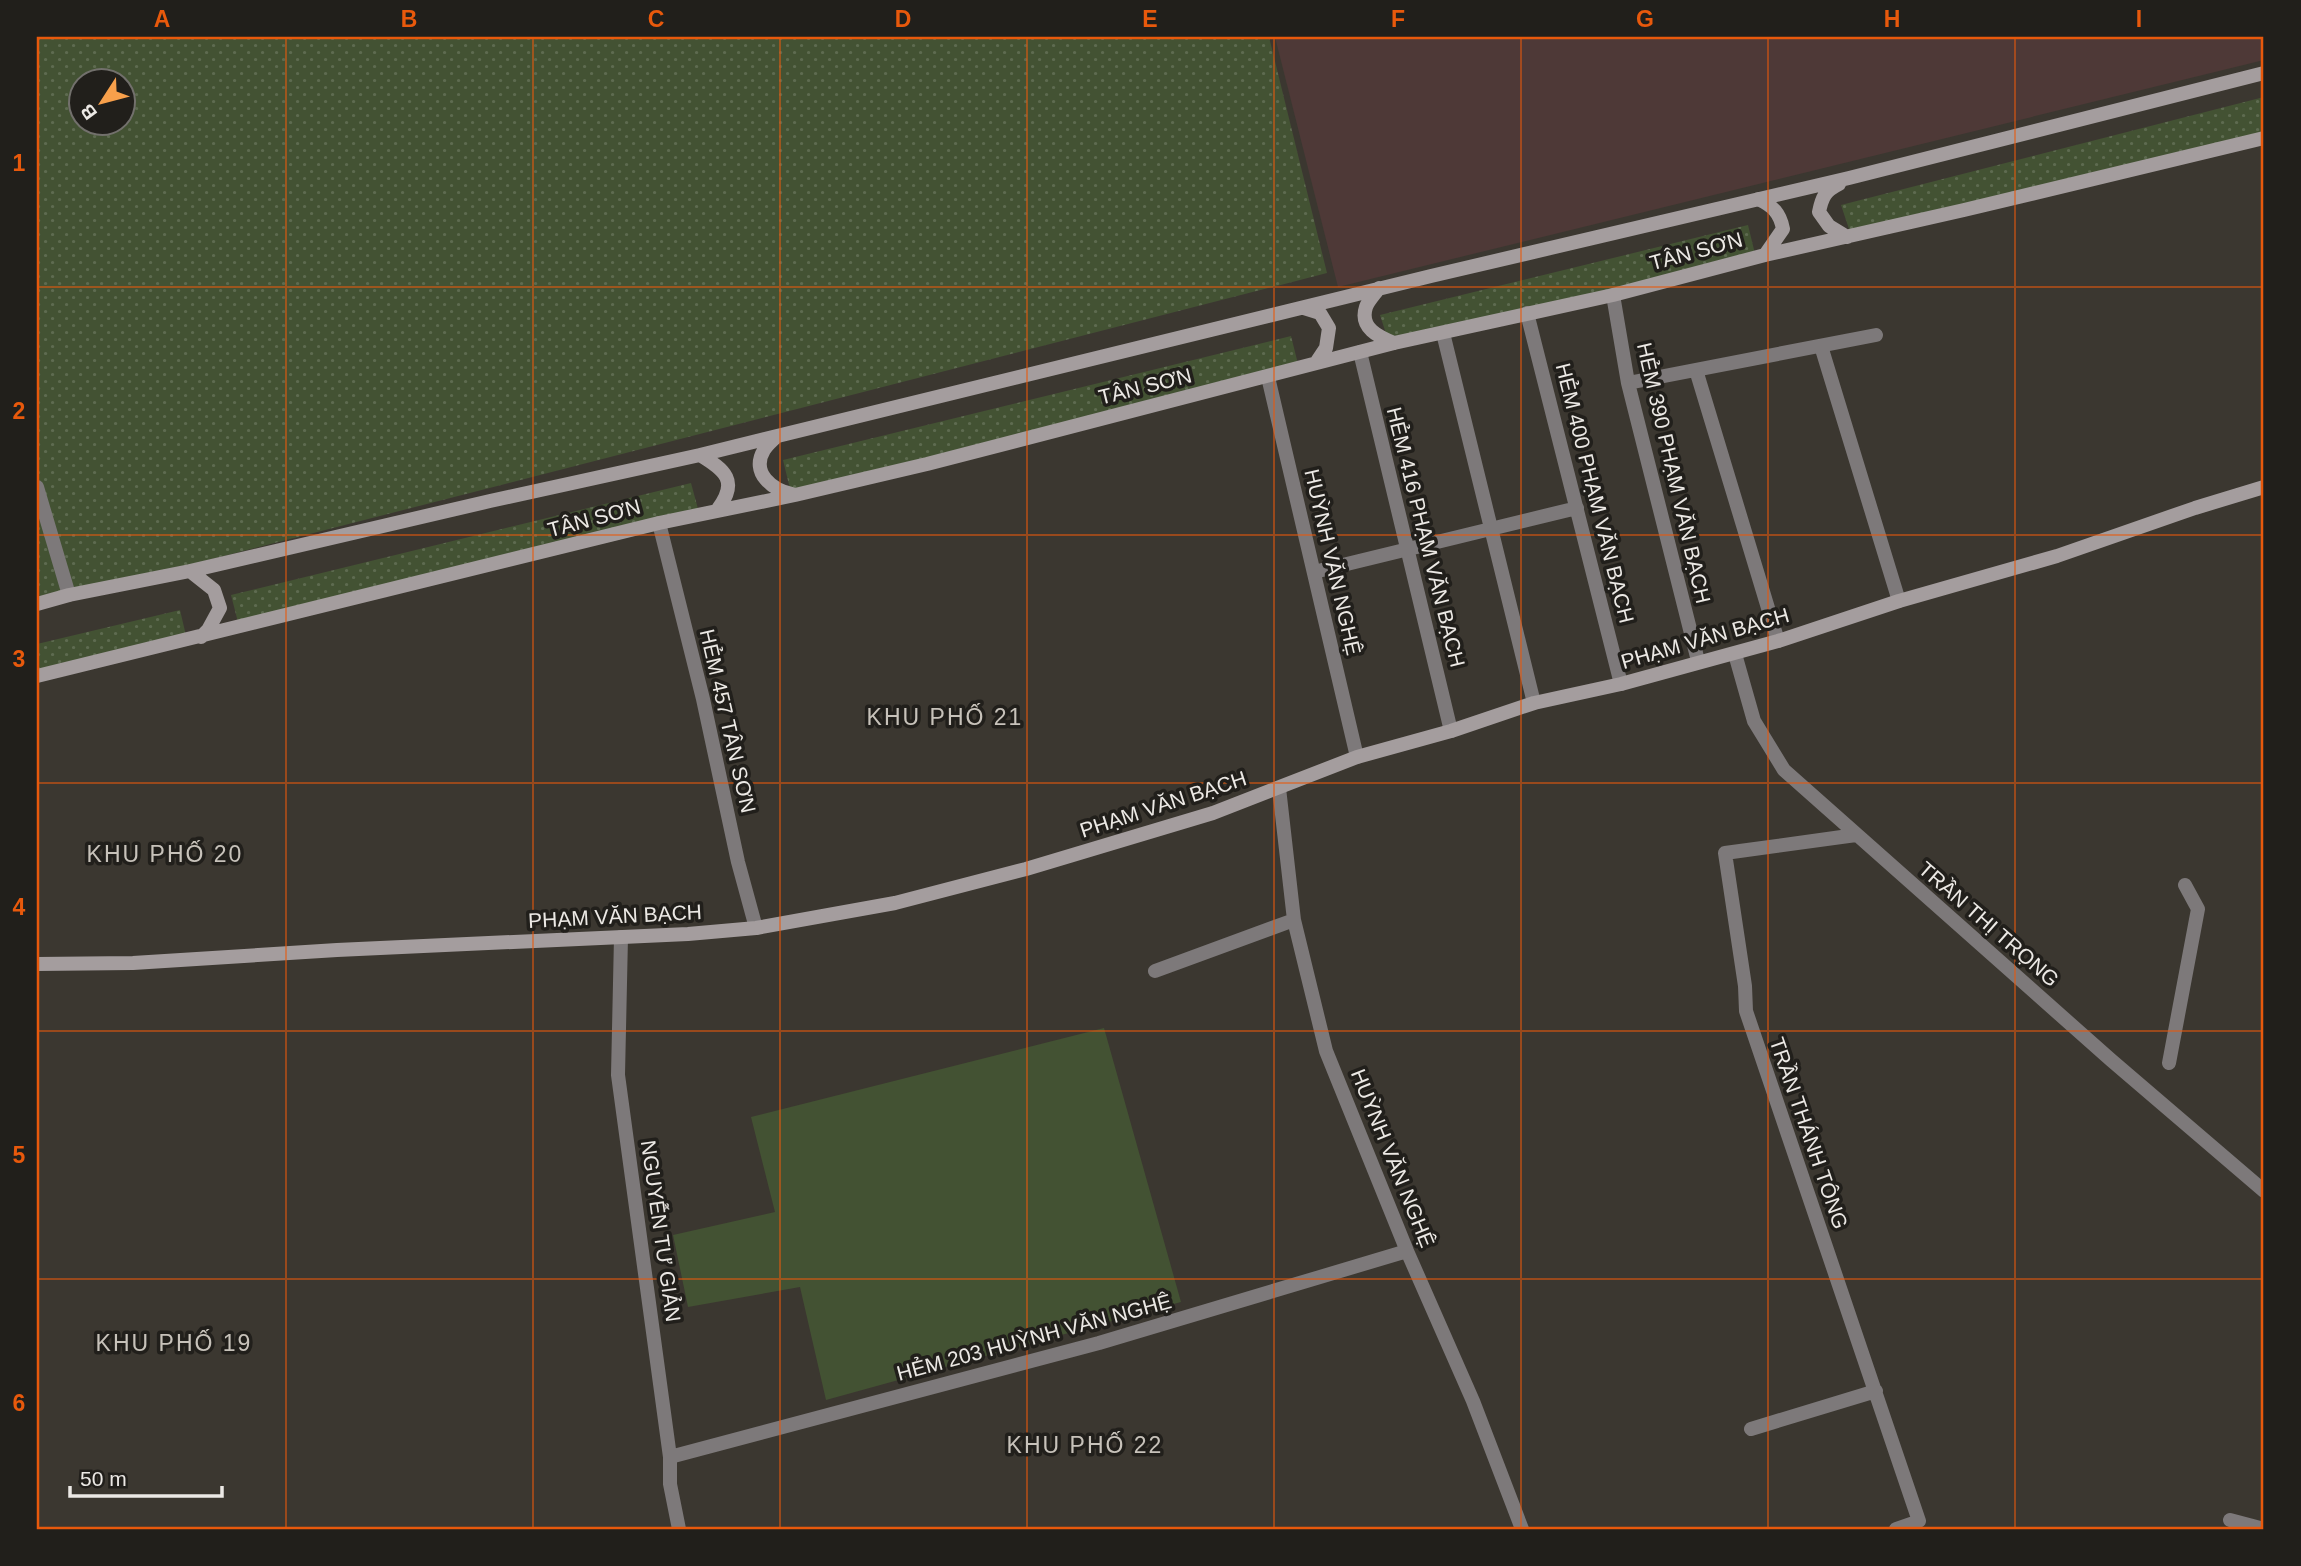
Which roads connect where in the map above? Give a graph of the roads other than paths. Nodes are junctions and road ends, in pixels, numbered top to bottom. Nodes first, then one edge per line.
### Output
1 (2264, 73) edge
2 (2264, 138) edge
3 (1849, 178) junction
4 (1758, 199) junction
5 (1847, 237) junction
6 (1765, 255) junction
7 (1379, 289) junction
8 (1613, 295) junction
9 (1303, 307) junction
10 (1527, 313) junction
11 (1443, 333) junction
12 (1876, 335) dead end
13 (1394, 343) junction
14 (1821, 346) junction
15 (1360, 352) junction
16 (1316, 363) junction
17 (1696, 370) junction
18 (1268, 377) junction
19 (1628, 383) junction
20 (777, 436) junction
21 (700, 455) junction
22 (37, 487) edge
23 (2264, 487) edge
24 (795, 495) junction
25 (1577, 508) junction
26 (718, 509) junction
27 (659, 523) junction
28 (1491, 529) junction
29 (1407, 551) junction
30 (190, 571) junction
31 (1314, 572) junction
32 (69, 595) junction
33 (1899, 601) junction
34 (37, 604) edge
35 (201, 637) junction
36 (1778, 641) junction
37 (1735, 654) junction
38 (1698, 661) junction
39 (37, 676) edge
40 (1621, 684) junction
41 (1534, 704) junction
42 (1451, 731) junction
43 (1357, 757) junction
44 (1279, 788) junction
45 (1856, 835) junction
46 (2185, 885) dead end
47 (1294, 920) junction
48 (756, 928) junction
49 (621, 937) junction
50 (37, 964) edge
51 (1155, 971) dead end
52 (2169, 1063) dead end
53 (2264, 1191) edge
54 (1407, 1251) junction
55 (1876, 1391) junction
56 (1751, 1429) dead end
57 (670, 1457) junction
58 (2230, 1520) dead end
59 (2264, 1528) edge
60 (679, 1529) edge
61 (1522, 1529) edge
62 (1896, 1529) edge

1 - 3 street, TÂN SƠN
2 - 5 street, TÂN SƠN
3 - 4 street, TÂN SƠN
3 - 5 street
4 - 6 street
4 - 7 street, TÂN SƠN
5 - 6 street, TÂN SƠN
6 - 8 street, TÂN SƠN
7 - 9 street, TÂN SƠN
7 - 13 street
8 - 10 street, TÂN SƠN
8 - 19 street, HẺM 390 PHẠM VĂN BẠCH
9 - 16 street
9 - 20 street, TÂN SƠN
10 - 11 street, TÂN SƠN
10 - 25 street, HẺM 400 PHẠM VĂN BẠCH
11 - 13 street, TÂN SƠN
11 - 28 street
12 - 14 street
13 - 15 street, TÂN SƠN
14 - 17 street
14 - 33 street
15 - 16 street, TÂN SƠN
15 - 29 street, HẺM 416 PHẠM VĂN BẠCH
16 - 18 street, TÂN SƠN
17 - 19 street
17 - 36 street
18 - 24 street, TÂN SƠN
18 - 31 street, HUỲNH VĂN NGHỆ
19 - 38 street, HẺM 390 PHẠM VĂN BẠCH
20 - 21 street, TÂN SƠN
20 - 24 street
21 - 26 street
21 - 30 street, TÂN SƠN
22 - 32 street
23 - 33 street, PHẠM VĂN BẠCH
24 - 26 street, TÂN SƠN
25 - 28 street
25 - 40 street, HẺM 400 PHẠM VĂN BẠCH
26 - 27 street, TÂN SƠN
27 - 35 street, TÂN SƠN
27 - 48 street, HẺM 457 TÂN SƠN
28 - 29 street
28 - 41 street
29 - 31 street
29 - 42 street, HẺM 416 PHẠM VĂN BẠCH
30 - 32 street, TÂN SƠN
30 - 35 street
31 - 43 street, HUỲNH VĂN NGHỆ
32 - 34 street, TÂN SƠN
33 - 36 street, PHẠM VĂN BẠCH
35 - 39 street, TÂN SƠN
36 - 37 street, PHẠM VĂN BẠCH
37 - 38 street, PHẠM VĂN BẠCH
37 - 45 street, TRẦN THỊ TRỌNG
38 - 40 street, PHẠM VĂN BẠCH
40 - 41 street, PHẠM VĂN BẠCH
41 - 42 street, PHẠM VĂN BẠCH
42 - 43 street, PHẠM VĂN BẠCH
43 - 44 street, PHẠM VĂN BẠCH
44 - 47 street, HUỲNH VĂN NGHỆ
44 - 48 street, PHẠM VĂN BẠCH
45 - 53 street, TRẦN THỊ TRỌNG
45 - 55 street, TRẦN THÁNH TÔNG
46 - 52 street
47 - 51 street
47 - 54 street, HUỲNH VĂN NGHỆ
48 - 49 street, PHẠM VĂN BẠCH
49 - 50 street, PHẠM VĂN BẠCH
49 - 57 street, NGUYỄN TƯ GIẢN
54 - 57 street, HẺM 203 HUỲNH VĂN NGHỆ
54 - 61 street, HUỲNH VĂN NGHỆ
55 - 56 street
55 - 62 street, TRẦN THÁNH TÔNG
57 - 60 street, NGUYỄN TƯ GIẢN
58 - 59 street

